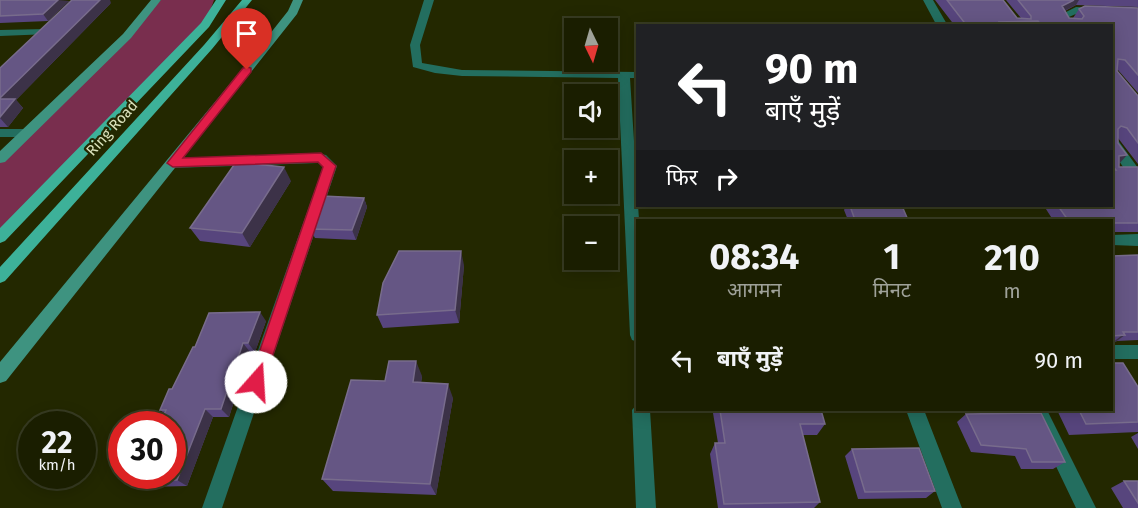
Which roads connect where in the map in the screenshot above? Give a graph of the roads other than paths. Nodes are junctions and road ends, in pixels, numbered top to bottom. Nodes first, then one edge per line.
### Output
1 (156, 0) edge
2 (221, 0) edge
3 (247, 0) edge
4 (298, 0) edge
5 (429, 0) edge
6 (927, 0) edge
7 (1137, 12) edge
8 (942, 24) edge
9 (1069, 24) edge
10 (0, 33) edge
11 (30, 46) edge
12 (631, 75) edge
13 (0, 133) edge
14 (27, 134) junction
15 (1113, 143) edge
16 (0, 159) edge
17 (173, 163) junction
18 (1113, 171) edge
19 (634, 206) edge
20 (0, 237) edge
21 (1113, 240) edge
22 (1138, 240) edge
23 (636, 270) edge
24 (0, 277) edge
25 (1113, 352) edge
26 (1135, 356) edge
27 (0, 375) edge
28 (641, 411) edge
29 (915, 411) edge
30 (1038, 411) edge
31 (212, 508) edge
32 (646, 508) edge
33 (952, 508) edge
34 (1086, 508) edge

1 - 14 street
2 - 20 main road, Ring Road
3 - 24 main road, Ring Road
4 - 17 street
5 - 12 street
6 - 8 street
7 - 9 street
10 - 11 street
12 - 19 street
13 - 14 street
14 - 16 street
15 - 18 street
17 - 27 street
17 - 31 street
19 - 23 street
21 - 22 street
25 - 26 street
28 - 32 street
29 - 33 street
30 - 34 street

